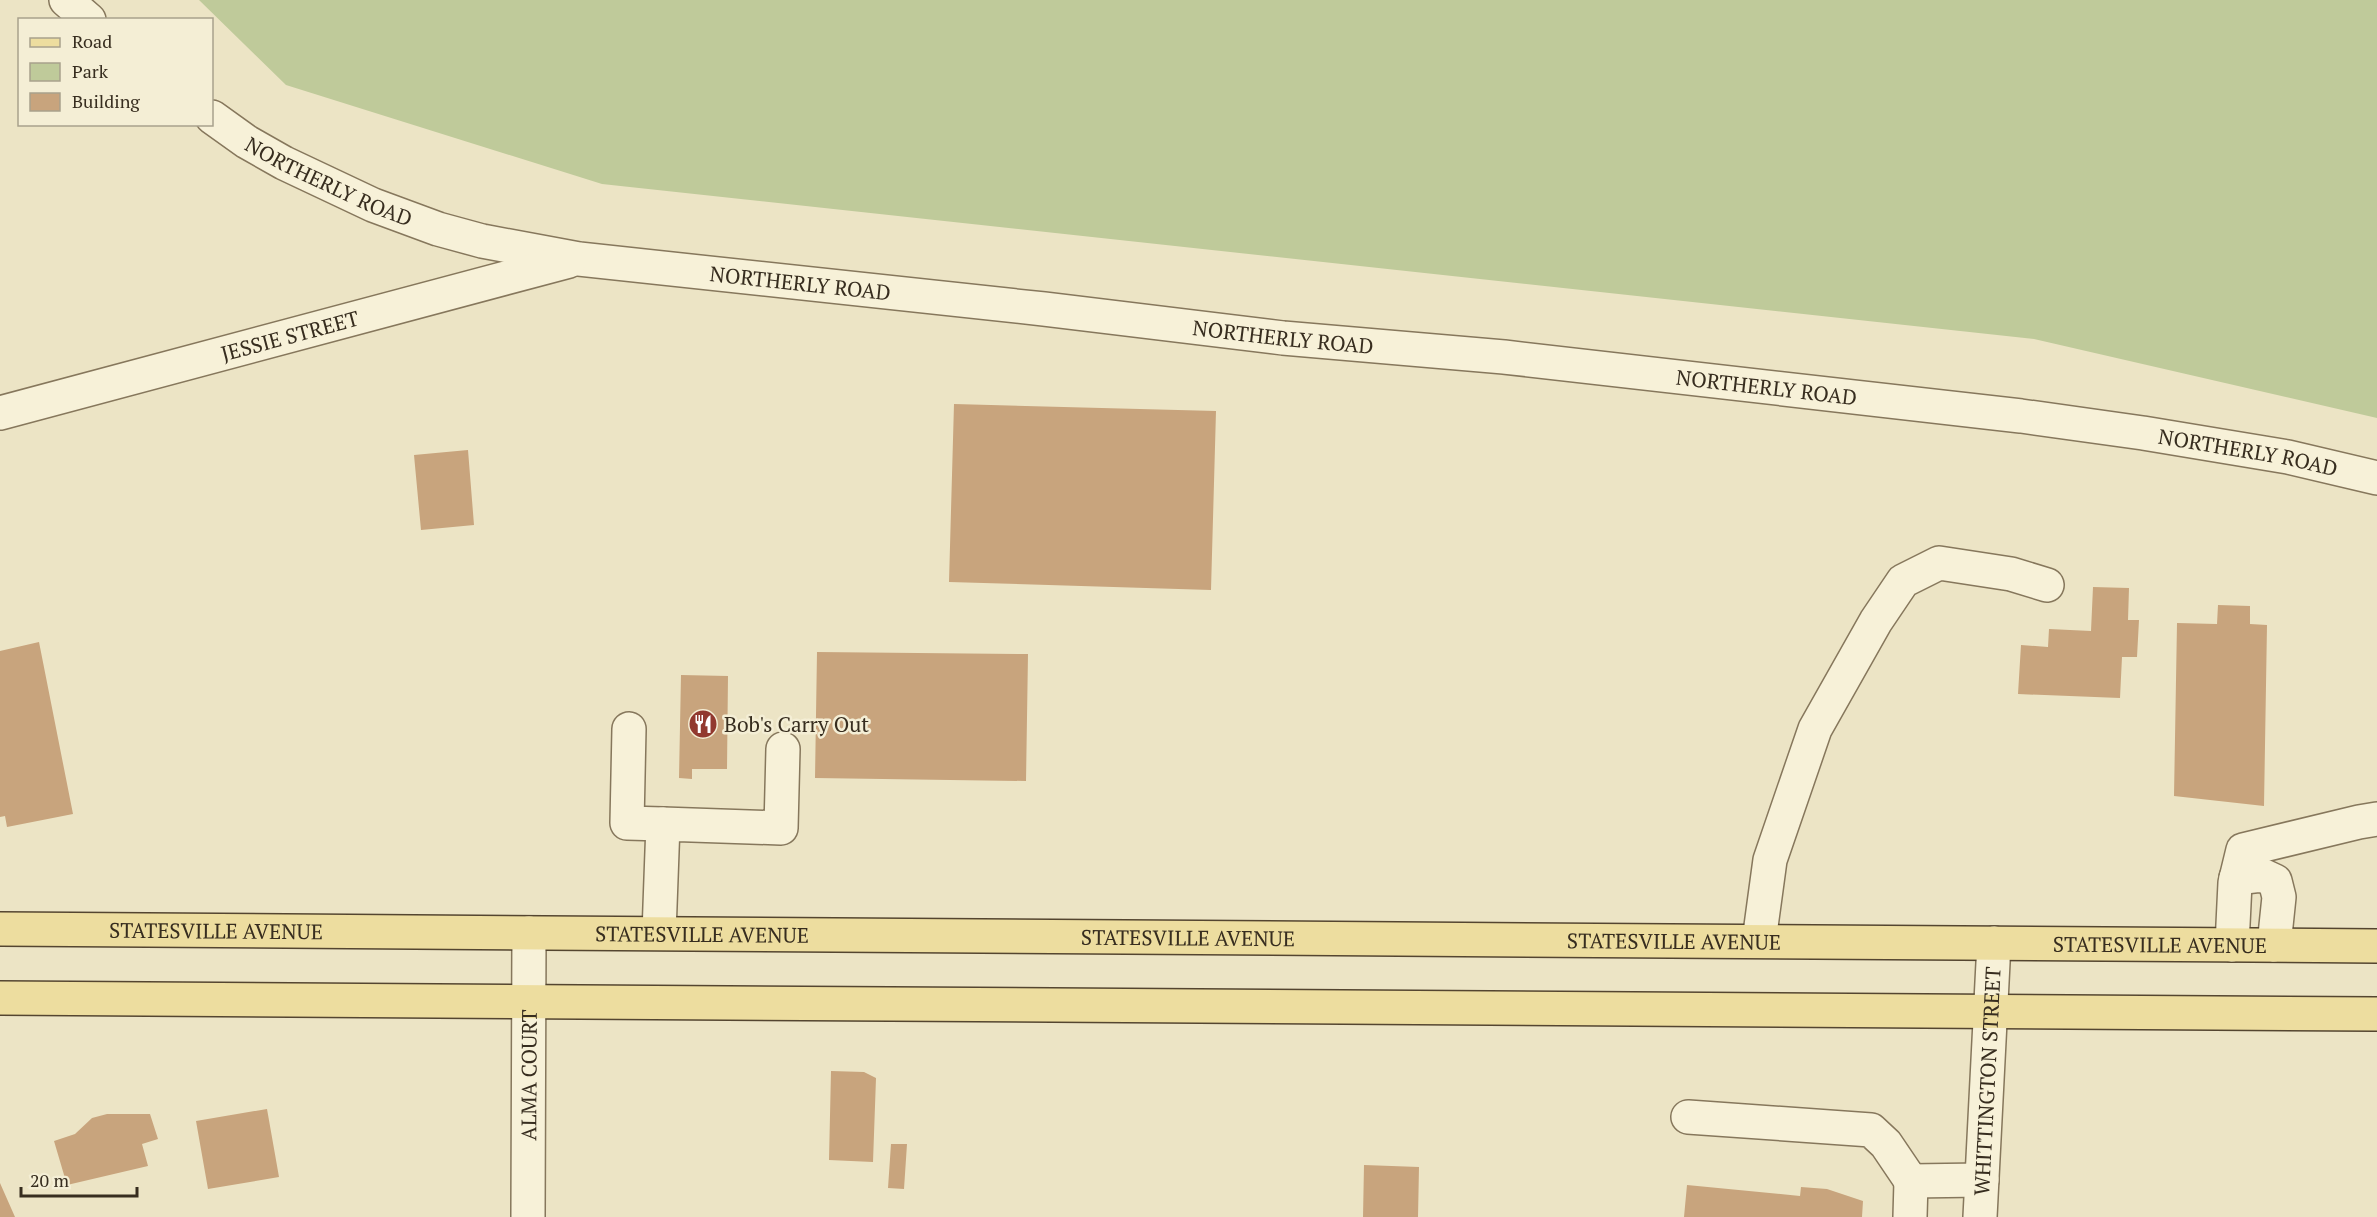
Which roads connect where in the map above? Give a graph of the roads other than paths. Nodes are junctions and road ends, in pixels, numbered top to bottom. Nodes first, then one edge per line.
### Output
1 (66, 0) edge
2 (87, 18) edge
3 (213, 118) edge
4 (579, 259) junction
5 (0, 414) edge
6 (2377, 478) edge
7 (2047, 585) dead end
8 (629, 729) dead end
9 (783, 749) dead end
10 (2377, 819) edge
11 (663, 824) junction
12 (2236, 878) junction
13 (0, 929) edge
14 (529, 933) junction
15 (659, 933) junction
16 (1760, 941) junction
17 (1994, 943) junction
18 (2232, 945) junction
19 (2274, 945) junction
20 (2377, 946) edge
21 (0, 998) edge
22 (528, 1002) junction
23 (1990, 1012) junction
24 (2377, 1014) edge
25 (1688, 1117) dead end
26 (1911, 1180) junction
27 (1982, 1180) junction
28 (528, 1217) edge
29 (1910, 1217) edge
30 (1980, 1217) edge

1 - 2 street
3 - 4 street, NORTHERLY ROAD
4 - 5 street, JESSIE STREET
4 - 6 street, NORTHERLY ROAD
7 - 16 street
8 - 11 street
9 - 11 street
10 - 12 street
11 - 15 street
12 - 18 street
12 - 19 street
13 - 14 main road, STATESVILLE AVENUE
14 - 15 main road, STATESVILLE AVENUE
14 - 22 street, ALMA COURT
15 - 16 main road, STATESVILLE AVENUE
16 - 17 main road, STATESVILLE AVENUE
17 - 18 main road, STATESVILLE AVENUE
17 - 23 street, WHITTINGTON STREET
18 - 19 main road, STATESVILLE AVENUE
19 - 20 main road, STATESVILLE AVENUE
21 - 22 main road
22 - 23 main road
22 - 28 street, ALMA COURT
23 - 24 main road
23 - 27 street, WHITTINGTON STREET
25 - 26 street
26 - 27 street
26 - 29 street
27 - 30 street, WHITTINGTON STREET

